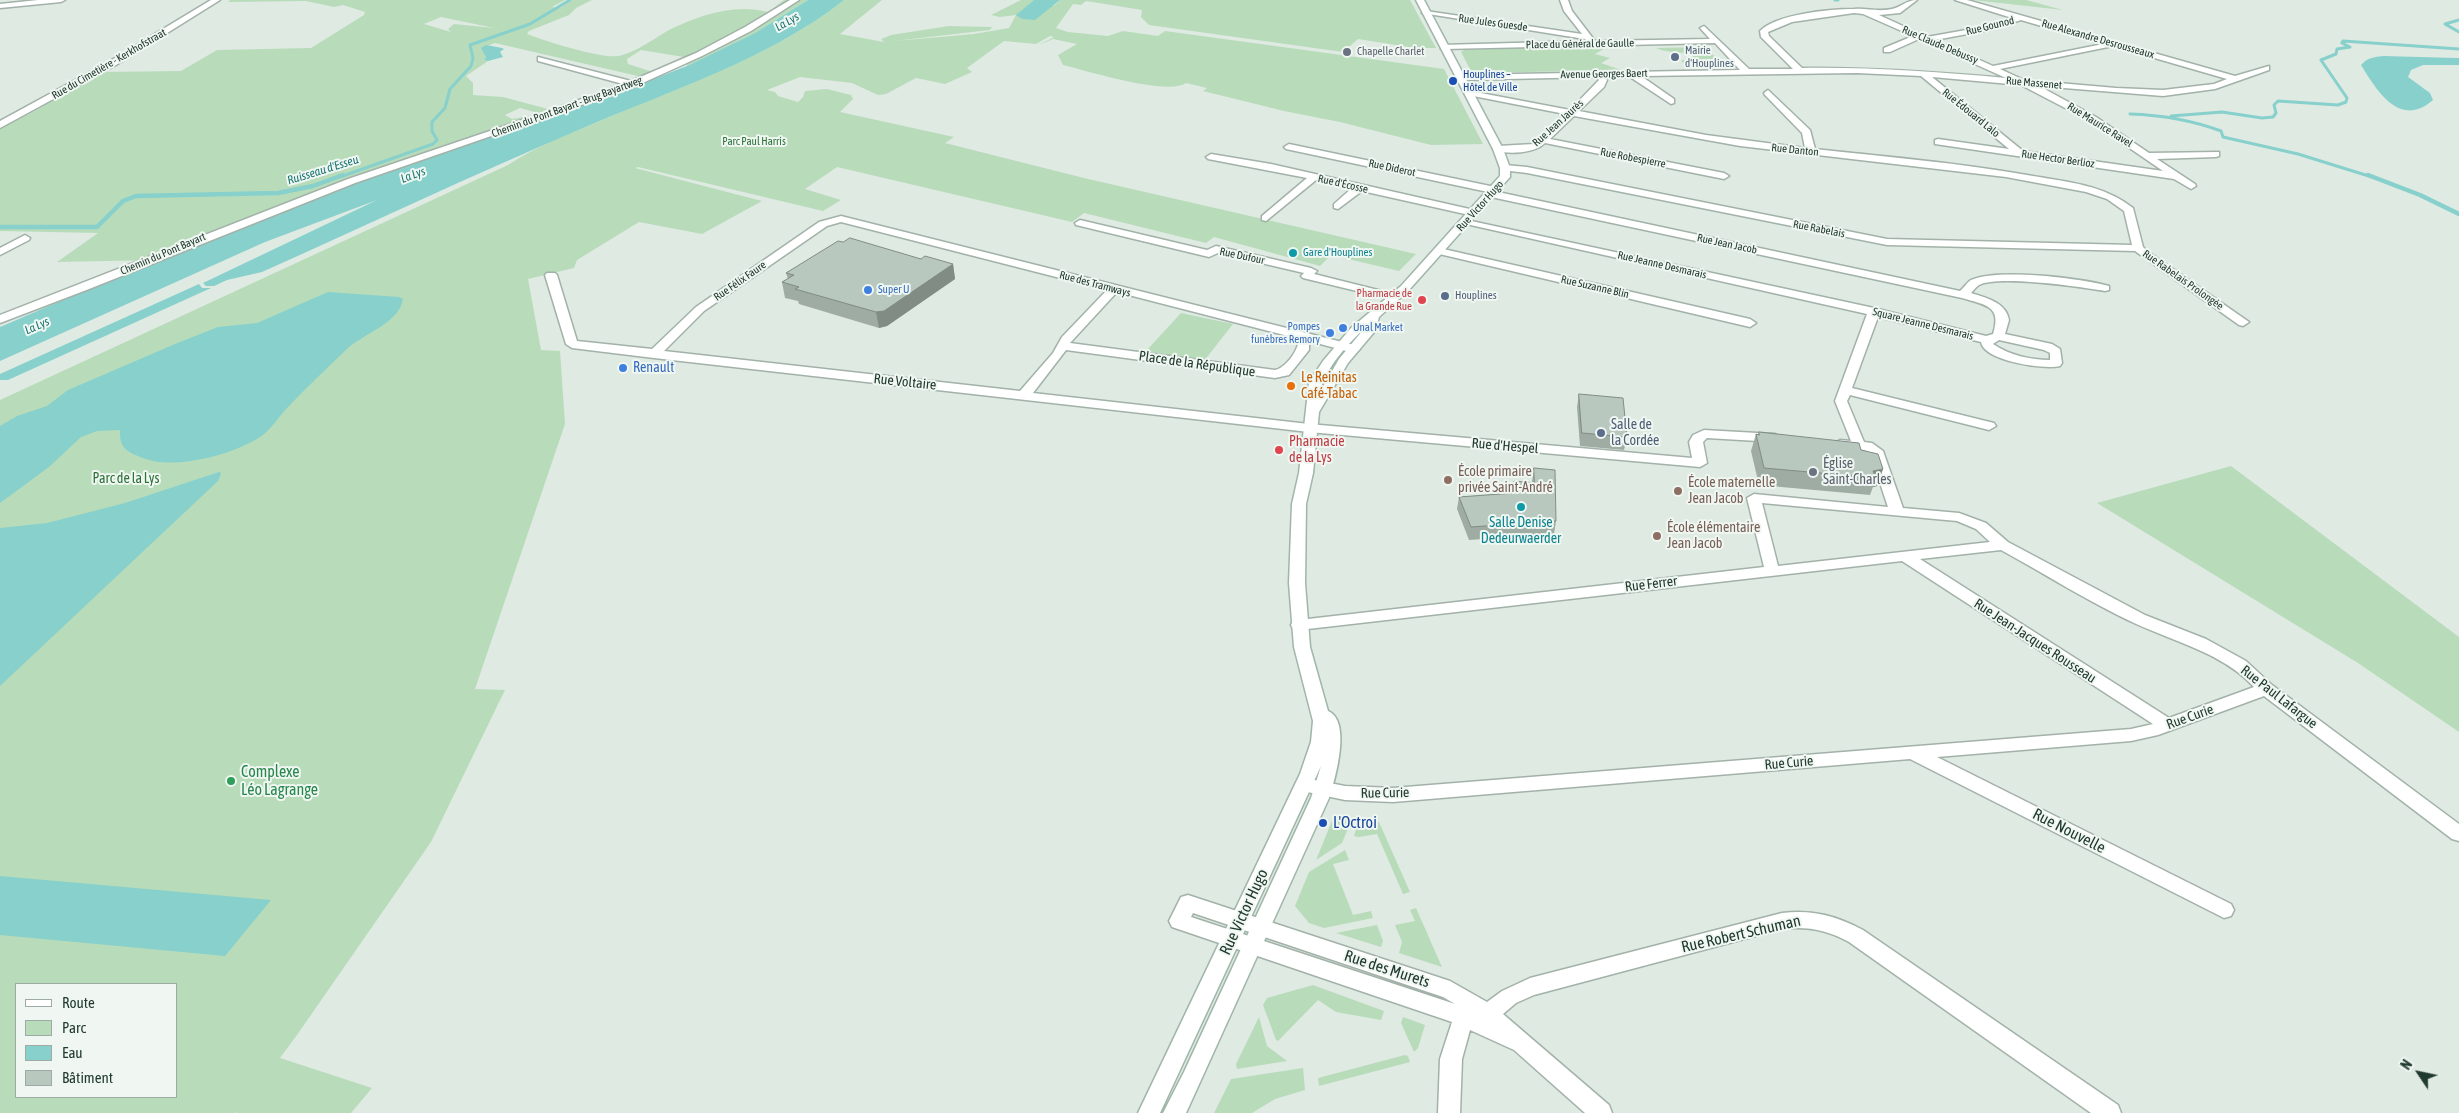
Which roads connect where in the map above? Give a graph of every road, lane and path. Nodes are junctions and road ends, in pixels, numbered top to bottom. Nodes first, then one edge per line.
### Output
1 (61, 0) edge
2 (216, 0) edge
3 (795, 0) edge
4 (1420, 0) edge
5 (1564, 0) edge
6 (1913, 0) edge
7 (1959, 0) edge
8 (0, 6) edge
9 (1426, 13) junction
10 (1871, 14) junction
11 (2022, 17) junction
12 (1704, 28) dead end
13 (1924, 38) junction
14 (1592, 41) junction
15 (1717, 41) junction
16 (2114, 44) junction
17 (1444, 47) junction
18 (1887, 50) dead end
19 (541, 58) dead end
20 (1994, 68) junction
21 (2266, 68) dead end
22 (1799, 70) junction
23 (1746, 71) junction
24 (1922, 73) junction
25 (1599, 74) junction
26 (1630, 74) junction
27 (1462, 77) junction
28 (2236, 80) junction
29 (2024, 82) junction
30 (628, 83) junction
31 (1468, 92) junction
32 (1768, 93) dead end
33 (1671, 101) dead end
34 (1573, 112) junction
35 (0, 125) edge
36 (1543, 140) junction
37 (1938, 142) dead end
38 (1288, 147) dead end
39 (1498, 149) junction
40 (1810, 151) junction
41 (2020, 154) junction
42 (2216, 154) dead end
43 (2148, 156) junction
44 (1212, 157) dead end
45 (1505, 168) junction
46 (1724, 176) dead end
47 (2177, 176) junction
48 (1313, 178) junction
49 (2191, 186) dead end
50 (1359, 188) junction
51 (327, 190) joint
52 (1493, 192) junction
53 (2122, 204) joint
54 (1338, 206) dead end
55 (1470, 217) junction
56 (1266, 218) dead end
57 (836, 219) joint
58 (1080, 223) dead end
59 (26, 238) dead end
60 (2138, 248) junction
61 (1439, 251) junction
62 (0, 252) edge
63 (551, 275) dead end
64 (2105, 288) dead end
65 (1114, 289) junction
66 (1963, 295) junction
67 (1394, 297) junction
68 (1858, 309) joint
69 (1874, 312) junction
70 (0, 319) edge
71 (2243, 322) dead end
72 (1750, 323) dead end
73 (1298, 337) junction
74 (1063, 346) junction
75 (1347, 348) junction
76 (654, 354) junction
77 (1845, 390) junction
78 (1024, 395) junction
79 (1311, 421) junction
80 (1989, 426) dead end
81 (1794, 440) edge
82 (1822, 442) edge
83 (1859, 445) junction
84 (1897, 512) junction
85 (2003, 545) junction
86 (1904, 556) junction
87 (1772, 570) junction
88 (1300, 624) junction
89 (2266, 689) junction
90 (2167, 726) junction
91 (1914, 753) junction
92 (1314, 787) junction
93 (2459, 834) edge
94 (2224, 910) dead end
95 (1235, 929) junction
96 (1257, 936) junction
97 (1476, 1014) junction
98 (1149, 1113) edge
99 (1174, 1113) edge
100 (1450, 1113) edge
101 (1601, 1113) edge
102 (2110, 1113) edge

1 - 8 street
2 - 35 street, Rue du Cimetière - Kerkhofstraat
3 - 30 street, Chemin du Pont Bayart - Brug Bayartweg
4 - 9 street, Rue Victor Hugo
5 - 14 street
6 - 10 street
7 - 11 street, Rue Alexandre Desrousseaux
9 - 14 street, Rue Jules Guesde
9 - 17 street, Rue Victor Hugo
10 - 13 street, Rue Claude Debussy
10 - 22 street, Rue Claude Debussy
11 - 13 street, Rue Gounod
11 - 16 street, Rue Alexandre Desrousseaux
12 - 15 street
13 - 18 street, Rue Gounod
13 - 20 street, Rue Claude Debussy
14 - 15 street, Place du Général de Gaulle
14 - 17 street, Place du Général de Gaulle
15 - 23 street
16 - 20 street
16 - 28 street, Rue Alexandre Desrousseaux
17 - 27 street, Rue Victor Hugo
19 - 30 street
20 - 29 street, Rue Claude Debussy
21 - 28 street, Rue Massenet
22 - 23 street, Avenue Georges Baert
22 - 24 street, Rue Massenet
23 - 26 street, Avenue Georges Baert
24 - 29 street, Rue Massenet
24 - 41 street, Rue Édouard Lalo
25 - 26 street, Avenue Georges Baert
25 - 27 street, Avenue Georges Baert
25 - 34 street, Rue Jean Jaurès
26 - 33 street
27 - 31 street, Rue Victor Hugo
28 - 29 street, Rue Massenet
29 - 43 street, Rue Maurice Ravel
30 - 51 street, Chemin du Pont Bayart - Brug Bayartweg
31 - 34 street, Rue Danton
31 - 39 street, Rue Victor Hugo
32 - 40 street
34 - 36 street, Rue Jean Jaurès
34 - 40 street, Rue Danton
36 - 39 street, Rue Jean Jaurès
36 - 46 street, Rue Robespierre
37 - 41 street, Rue Hector Berlioz
38 - 52 street, Rue Diderot
39 - 45 street, Rue Victor Hugo
40 - 53 street, Rue Danton
41 - 47 street, Rue Hector Berlioz
42 - 43 street, Rue Maurice Ravel
43 - 47 street, Rue Maurice Ravel
44 - 48 street, Rue d'Écosse
45 - 52 street, Rue Victor Hugo
45 - 60 street, Rue Rabelais
47 - 49 street, Rue Maurice Ravel
48 - 50 street, Rue d'Écosse
48 - 56 street
50 - 54 street
50 - 55 street, Rue d'Écosse
51 - 70 street, Chemin du Pont Bayart
52 - 55 street, Rue Victor Hugo
52 - 66 street, Rue Jean Jacob
53 - 60 street, Rue Rabelais Prolongée
55 - 61 street, Rue Victor Hugo
55 - 68 street, Rue Jeanne Desmarais
57 - 65 street, Rue des Tramways
57 - 76 street, Rue Félix Faure
58 - 67 street, Rue Dufour
59 - 62 street
60 - 71 street, Rue Rabelais Prolongée
61 - 67 street, Rue Victor Hugo
61 - 72 street, Rue Suzanne Blin
63 - 76 street, Rue Voltaire
64 - 66 street
65 - 73 street, Rue des Tramways
65 - 74 street
66 - 69 street, Square Jeanne Desmarais
67 - 75 street, Rue Victor Hugo
68 - 69 street, Square Jeanne Desmarais
69 - 77 street
73 - 74 street, Place de la République
73 - 75 street, Rue des Tramways
74 - 78 street
75 - 79 street, Rue Victor Hugo
76 - 78 street, Rue Voltaire
77 - 80 street
77 - 83 street
78 - 79 street, Rue Voltaire
79 - 81 street, Rue d'Hespel
79 - 88 street, Rue Victor Hugo
82 - 83 street
83 - 84 street
84 - 85 street, Rue Paul Lafargue
84 - 87 street, Rue Paul Lafargue
85 - 86 street, Rue Ferrer
85 - 89 street, Rue Paul Lafargue
86 - 87 street, Rue Ferrer
86 - 90 street, Rue Jean-Jacques Rousseau
87 - 88 street, Rue Ferrer
88 - 92 street, Rue Victor Hugo
89 - 90 street, Rue Curie
89 - 93 street, Rue Paul Lafargue
90 - 91 street, Rue Curie
91 - 92 street, Rue Curie
91 - 94 street, Rue Nouvelle
92 - 95 street, Rue Victor Hugo
92 - 96 street, Rue Victor Hugo
95 - 96 street, Rue des Murets
95 - 98 street, Rue Victor Hugo
96 - 97 street, Rue des Murets
96 - 99 street, Rue Victor Hugo
97 - 100 street
97 - 101 street, Rue des Murets
97 - 102 street, Rue Robert Schuman

